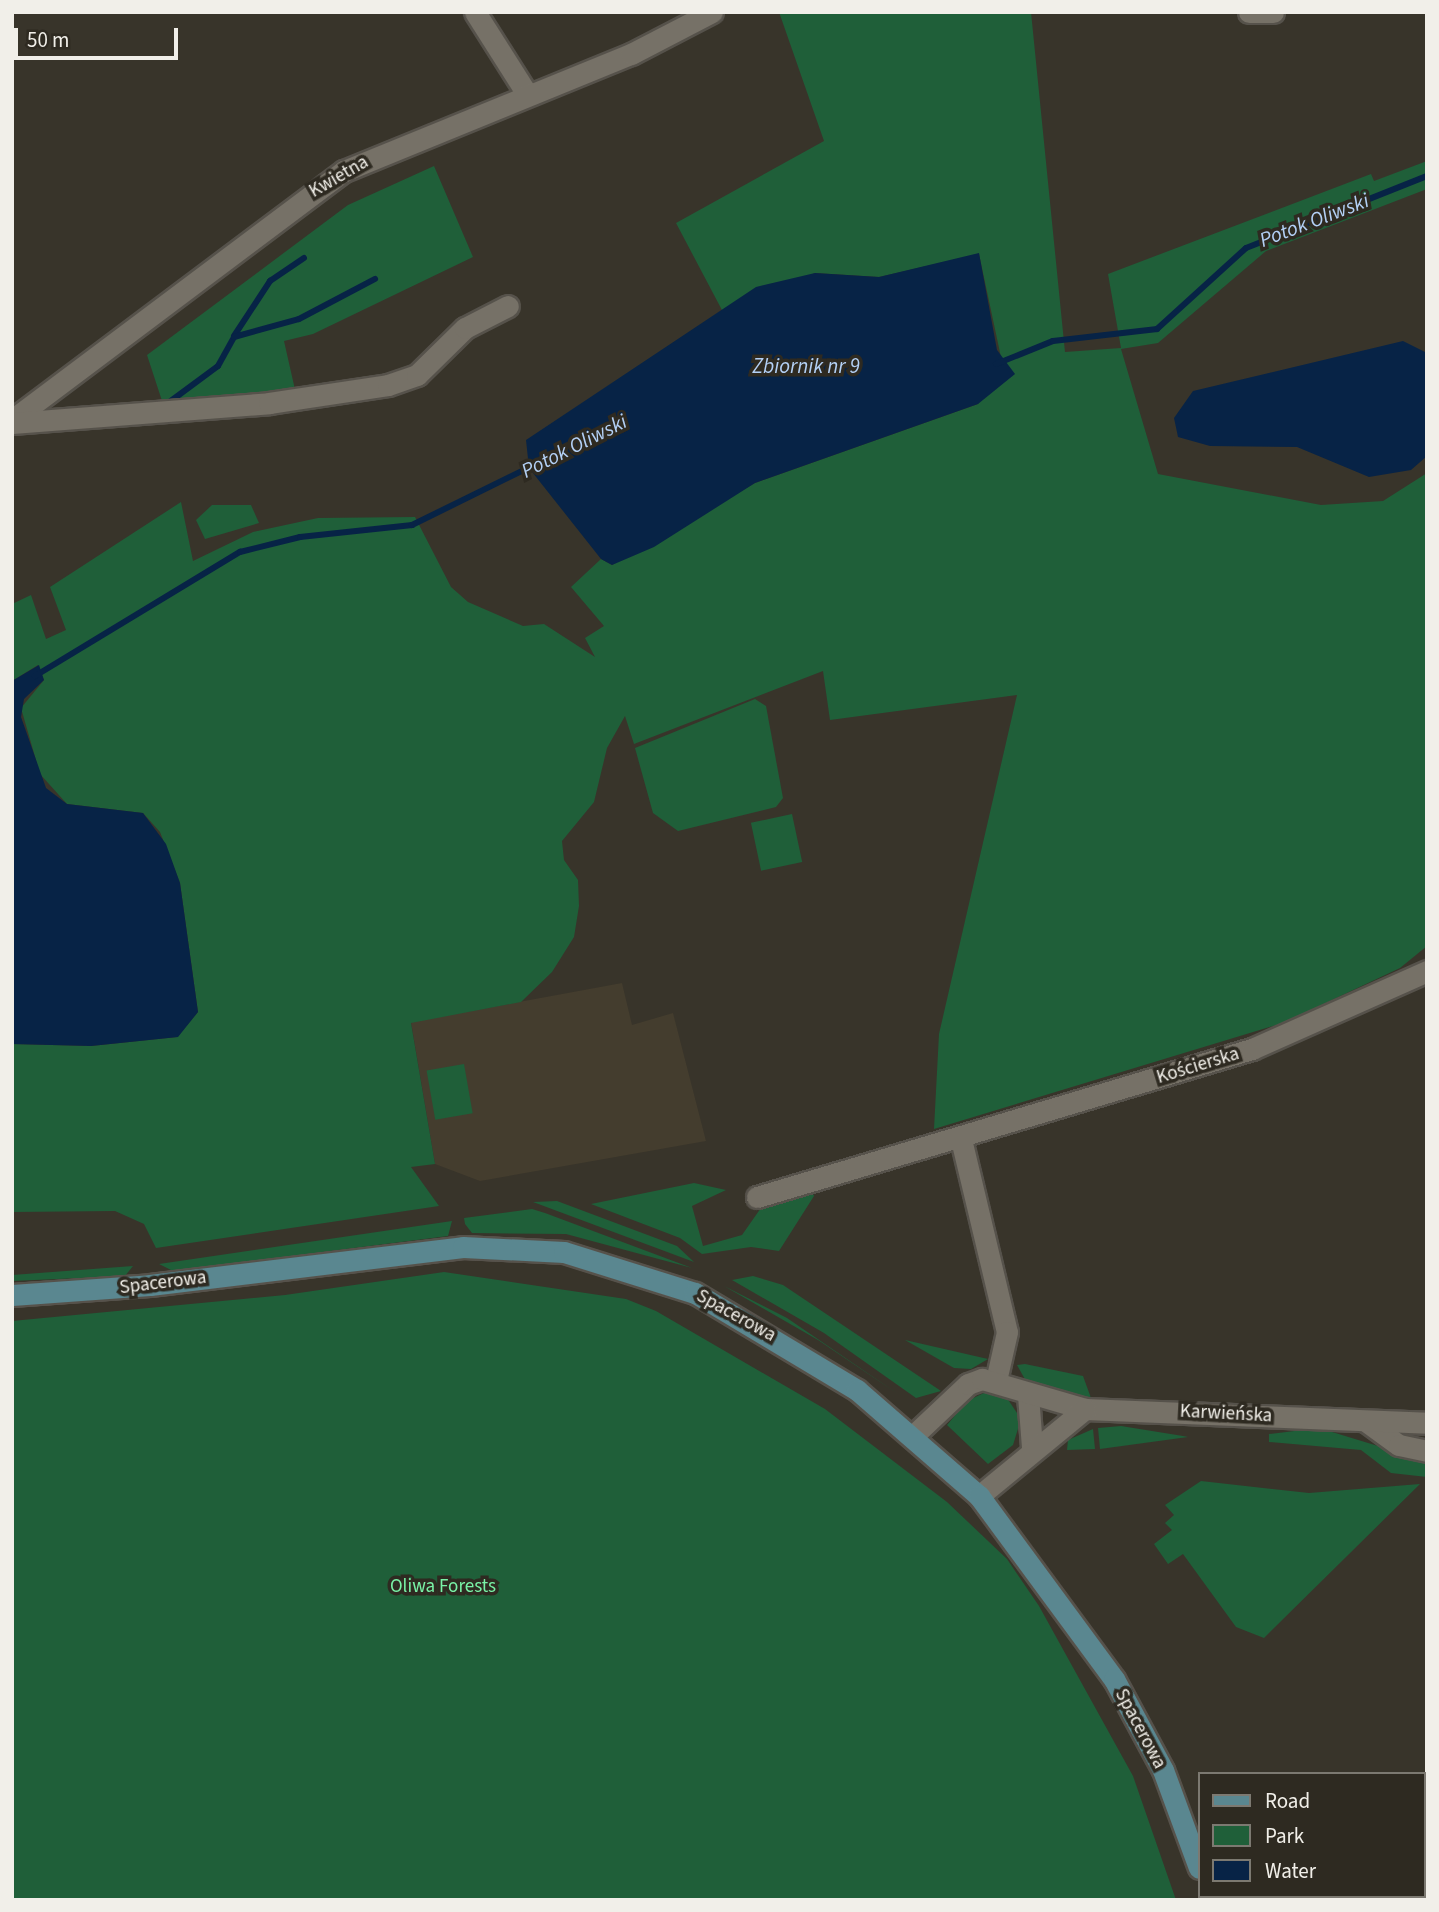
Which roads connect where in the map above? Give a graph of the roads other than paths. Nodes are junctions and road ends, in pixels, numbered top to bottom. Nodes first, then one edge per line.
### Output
1 (475, 12) edge
2 (712, 12) edge
3 (1249, 12) edge
4 (1273, 12) edge
5 (527, 94) junction
6 (508, 306) dead end
7 (12, 422) edge
8 (1427, 971) edge
9 (961, 1139) junction
10 (757, 1197) dead end
11 (12, 1295) edge
12 (996, 1381) junction
13 (1028, 1395) junction
14 (1085, 1409) junction
15 (1367, 1422) junction
16 (1427, 1423) edge
17 (915, 1434) junction
18 (1032, 1447) junction
19 (1427, 1451) edge
20 (979, 1496) junction
21 (1198, 1864) edge

1 - 5 street
2 - 5 street, Kwietna
3 - 4 street
5 - 7 street, Kwietna
6 - 7 street, Kwietna
8 - 9 street, Kościerska
9 - 10 street, Kościerska
9 - 12 street
11 - 17 main road, Spacerowa
12 - 13 street, Karwieńska
12 - 17 street
13 - 14 street, Karwieńska
13 - 18 street
14 - 15 street, Karwieńska
14 - 18 street
15 - 16 street, Karwieńska
15 - 19 street
17 - 20 main road, Spacerowa
18 - 20 street
20 - 21 main road, Spacerowa

